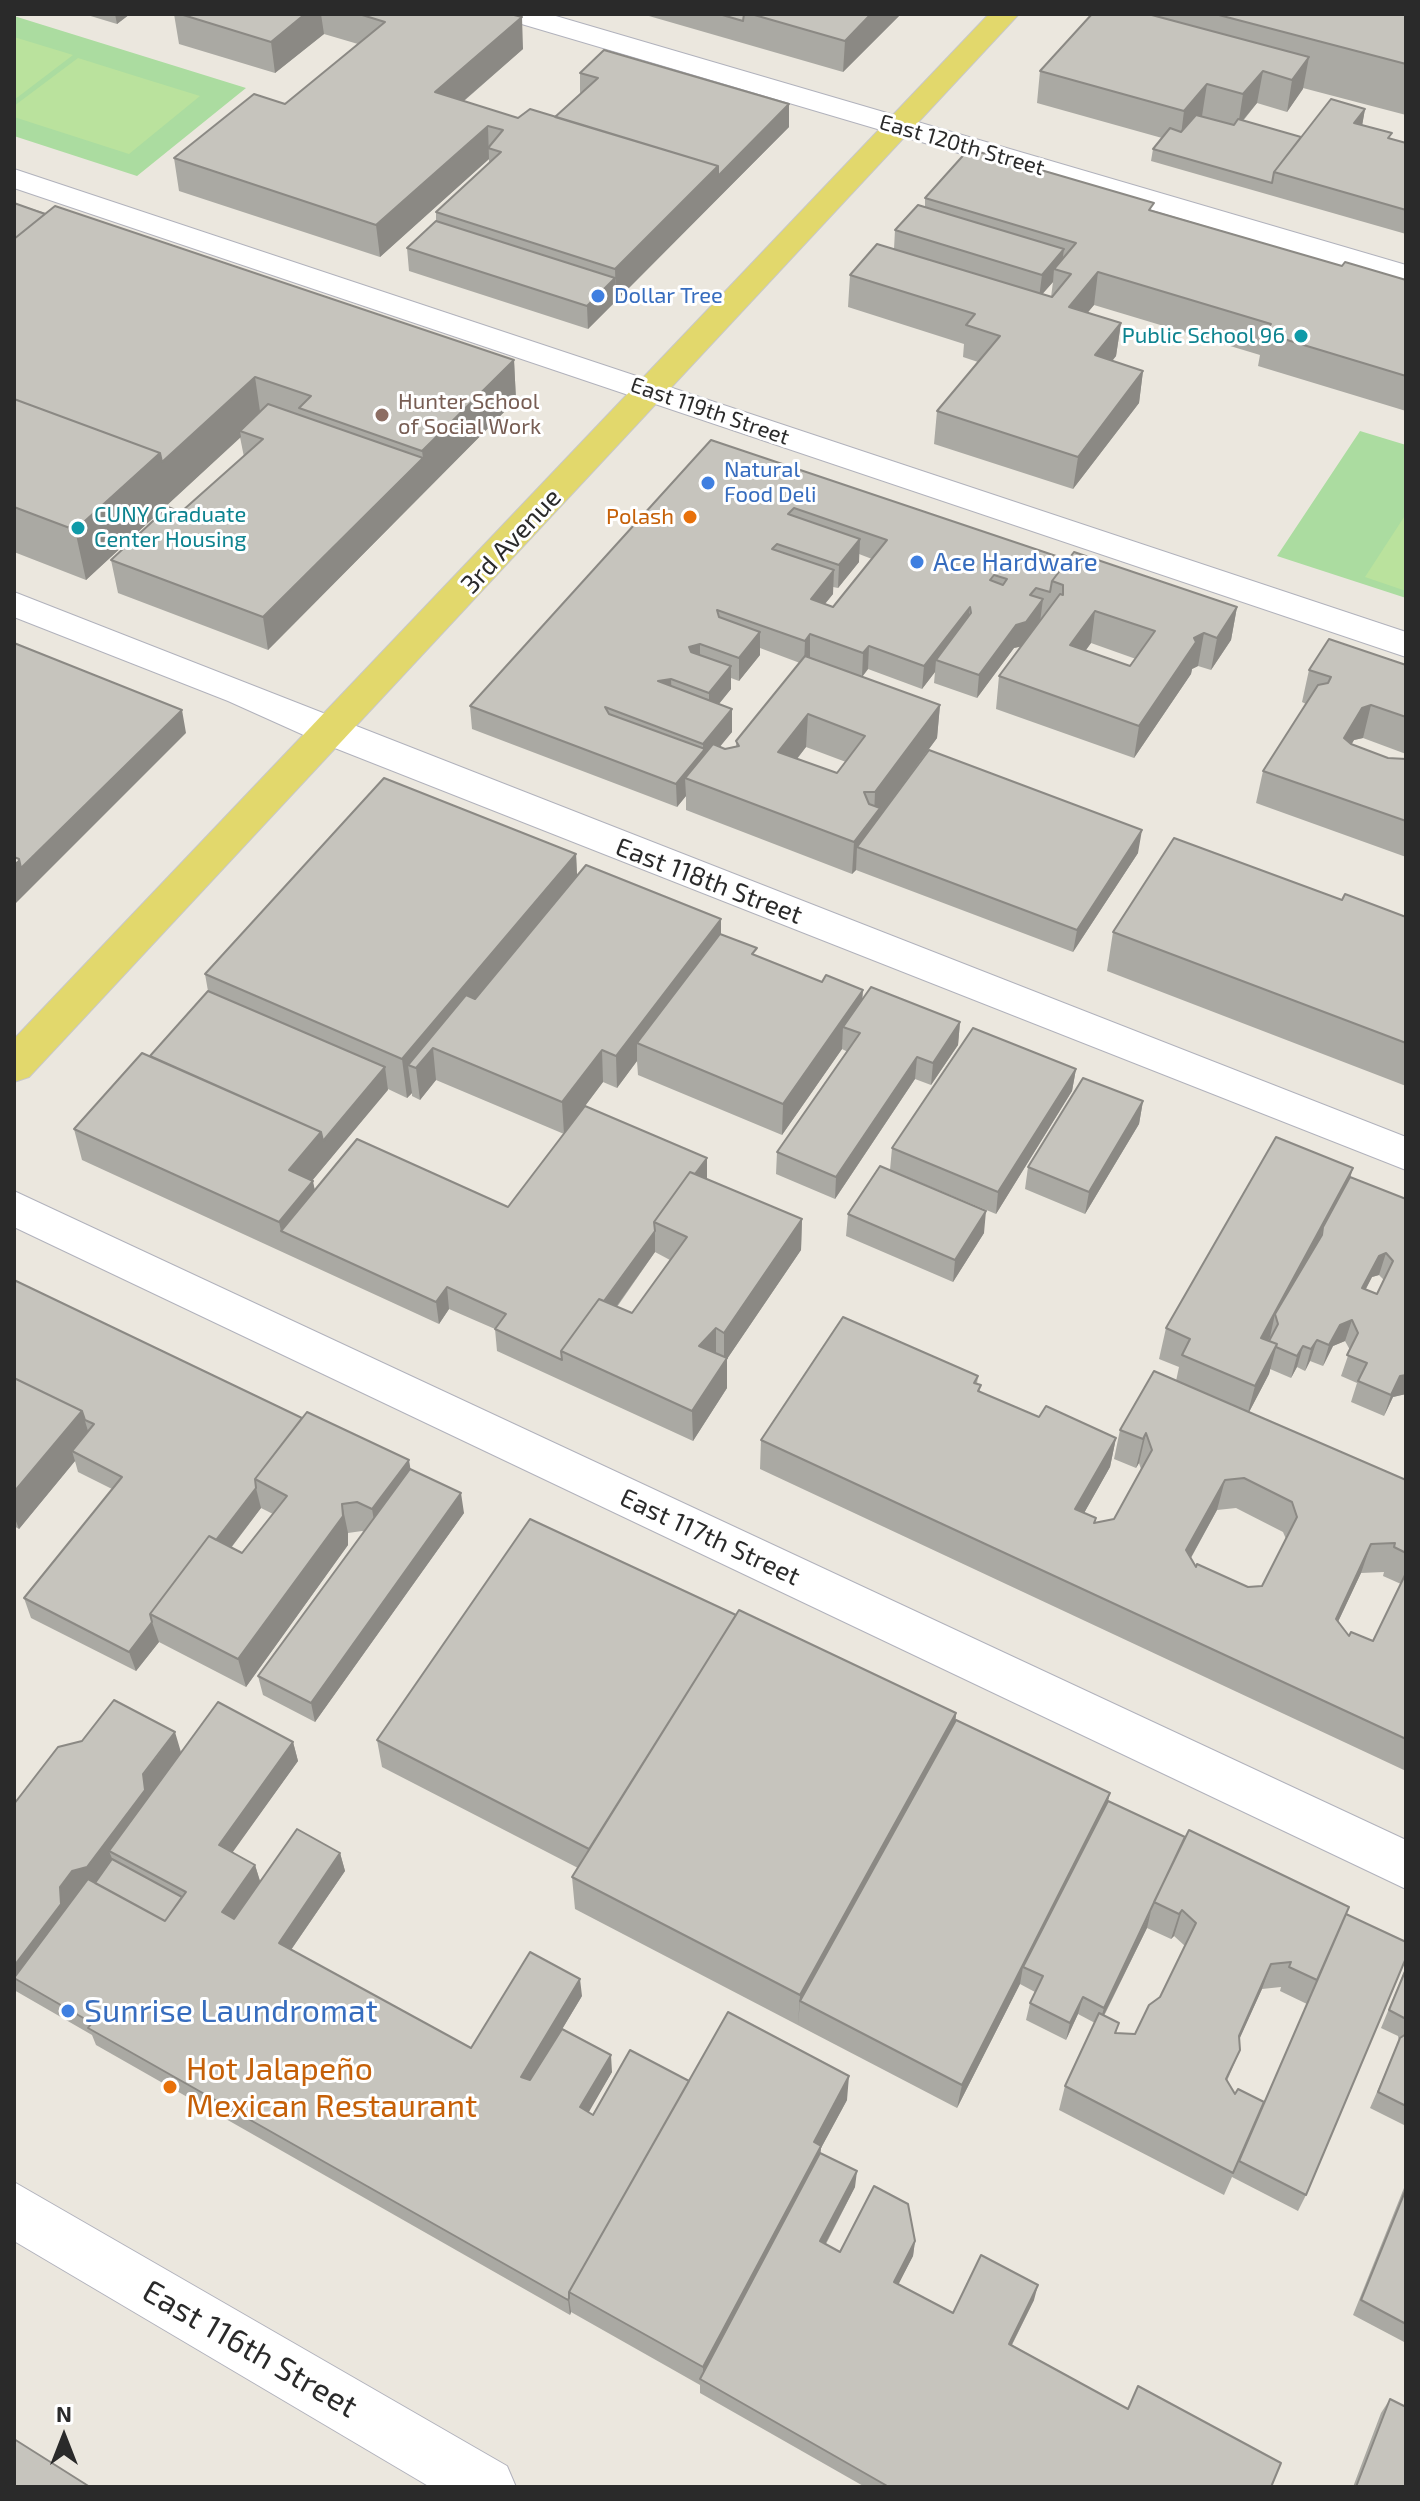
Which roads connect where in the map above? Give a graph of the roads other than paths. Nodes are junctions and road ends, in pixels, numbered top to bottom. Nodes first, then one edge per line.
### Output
1 (518, 14) edge
2 (1005, 14) edge
3 (897, 127) junction
4 (14, 178) edge
5 (1406, 275) edge
6 (651, 391) junction
7 (14, 604) edge
8 (1406, 645) edge
9 (330, 732) junction
10 (14, 1066) edge
11 (1406, 1154) edge
12 (14, 1208) edge
13 (1406, 1865) edge
14 (14, 2210) edge
15 (486, 2487) edge

1 - 3 street, East 120th Street
2 - 3 main road, 3rd Avenue
3 - 5 street, East 120th Street
3 - 6 main road, 3rd Avenue
4 - 6 street, East 119th Street
6 - 8 street, East 119th Street
6 - 9 main road, 3rd Avenue
7 - 9 street, East 118th Street
9 - 10 main road, 3rd Avenue
9 - 11 street, East 118th Street
12 - 13 street, East 117th Street
14 - 15 street, East 116th Street

